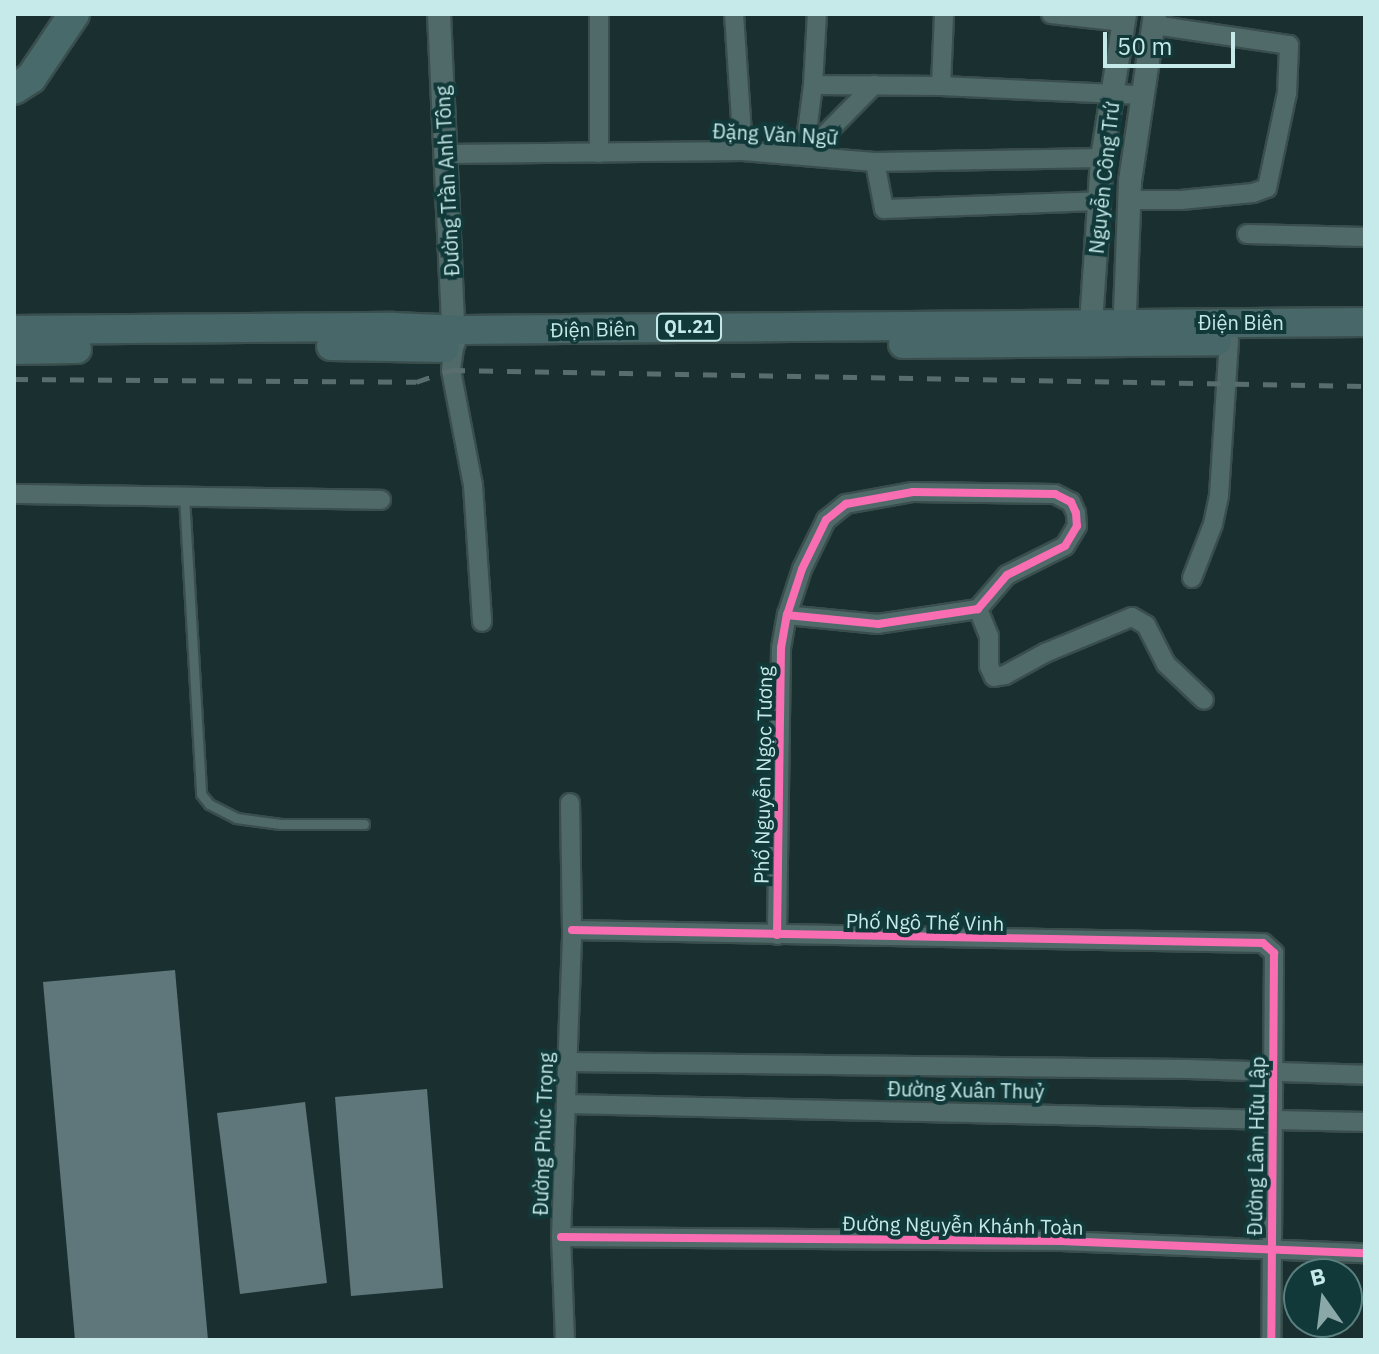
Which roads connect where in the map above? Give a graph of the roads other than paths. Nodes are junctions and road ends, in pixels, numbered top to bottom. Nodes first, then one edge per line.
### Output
1 (74, 14) edge
2 (439, 14) edge
3 (599, 14) edge
4 (734, 14) edge
5 (817, 14) edge
6 (944, 14) edge
7 (1051, 14) edge
8 (1124, 18) edge
9 (1154, 19) edge
10 (813, 85) junction
11 (874, 85) junction
12 (941, 86) junction
13 (14, 89) edge
14 (1112, 94) junction
15 (1142, 95) junction
16 (743, 151) junction
17 (599, 153) junction
18 (446, 154) junction
19 (804, 156) junction
20 (1102, 158) junction
21 (875, 162) junction
22 (1129, 200) junction
23 (1099, 201) junction
24 (1247, 234) dead end
25 (1365, 237) edge
26 (1365, 322) edge
27 (14, 330) edge
28 (1124, 332) junction
29 (1091, 333) junction
30 (454, 339) junction
31 (1229, 340) junction
32 (1365, 342) edge
33 (14, 350) edge
34 (14, 494) edge
35 (184, 496) junction
36 (381, 500) dead end
37 (1192, 578) dead end
38 (978, 609) junction
39 (787, 615) junction
40 (482, 622) dead end
41 (1204, 700) dead end
42 (570, 803) dead end
43 (364, 824) dead end
44 (572, 930) junction
45 (777, 935) junction
46 (1274, 953) joint
47 (567, 1062) junction
48 (1273, 1072) junction
49 (1365, 1075) edge
50 (566, 1104) junction
51 (1273, 1121) junction
52 (1365, 1122) edge
53 (561, 1237) junction
54 (1271, 1250) junction
55 (1365, 1253) edge
56 (565, 1340) edge
57 (1271, 1340) edge

1 - 13 highway
2 - 18 street, Đường Trần Anh Tông
3 - 17 street
4 - 16 street
5 - 10 street
6 - 12 street
7 - 8 street
8 - 14 street, Nguyễn Công Trứ
9 - 15 street, Nguyễn Công Trứ
9 - 22 street
10 - 11 street
10 - 19 street
11 - 12 street
11 - 19 street
12 - 14 street
14 - 15 street
14 - 20 street, Nguyễn Công Trứ
15 - 22 street, Nguyễn Công Trứ
16 - 17 street, Đặng Văn Ngữ
16 - 19 street, Đặng Văn Ngữ
17 - 18 street, Đặng Văn Ngữ
18 - 30 street, Đường Trần Anh Tông
19 - 21 street, Đặng Văn Ngữ
20 - 21 street, Đặng Văn Ngữ
20 - 23 street, Nguyễn Công Trứ
21 - 23 street
22 - 28 street, Nguyễn Công Trứ
23 - 29 street, Nguyễn Công Trứ
24 - 25 street
26 - 28 main road, Điện Biên / QL.21
27 - 30 main road, Điện Biên / QL.21
28 - 29 main road, Điện Biên / QL.21
28 - 31 main road, Điện Biên / QL.21
29 - 30 main road, Điện Biên / QL.21
30 - 33 main road, Điện Biên / QL.21
30 - 40 street
31 - 32 main road, Điện Biên / QL.21
31 - 37 street
34 - 35 street
35 - 36 street
35 - 43 lane
38 - 39 street
38 - 39 street, Phố Nguyễn Ngọc Tương
38 - 41 street
39 - 45 street, Phố Nguyễn Ngọc Tương
42 - 44 street, Đường Phúc Trọng
44 - 45 street, Phố Ngô Thế Vinh
44 - 47 street, Đường Phúc Trọng
45 - 46 street, Phố Ngô Thế Vinh
46 - 48 street, Đường Lâm Hữu Lập
47 - 48 street, Đường Xuân Thuỷ
47 - 50 street, Đường Phúc Trọng
48 - 49 street, Đường Xuân Thuỷ
48 - 51 street, Đường Lâm Hữu Lập
50 - 51 street, Đường Xuân Thuỷ
50 - 53 street, Đường Phúc Trọng
51 - 52 street, Đường Xuân Thuỷ
51 - 54 street, Đường Lâm Hữu Lập
53 - 54 street, Đường Nguyễn Khánh Toàn
53 - 56 street, Đường Phúc Trọng
54 - 55 street, Đường Nguyễn Khánh Toàn
54 - 57 street, Đường Lâm Hữu Lập

